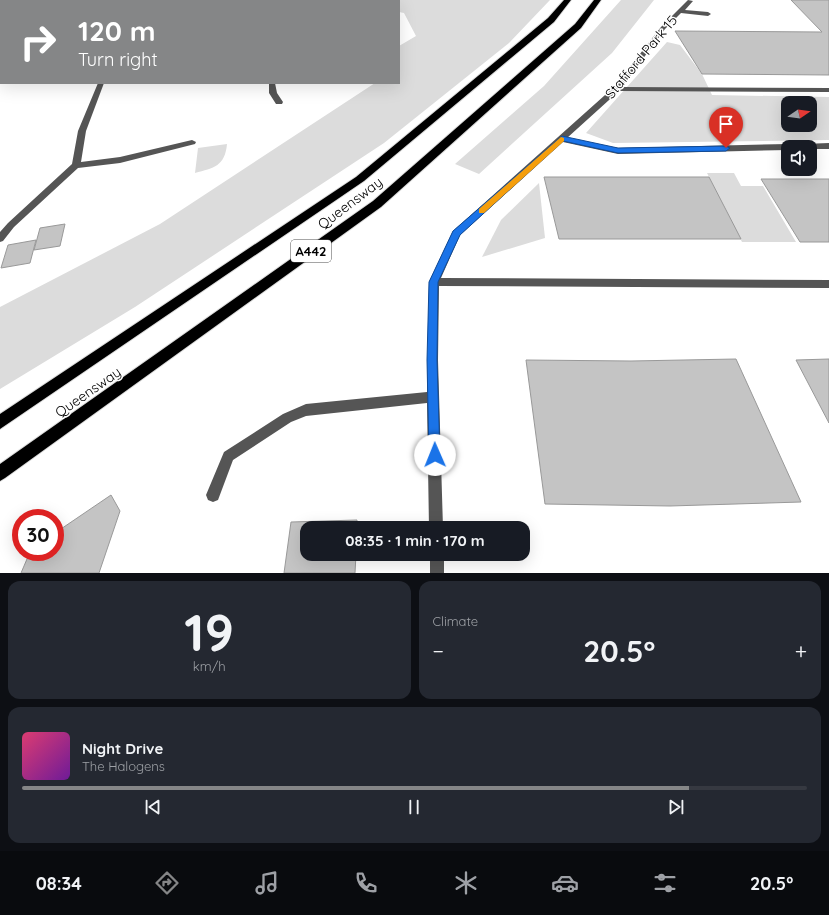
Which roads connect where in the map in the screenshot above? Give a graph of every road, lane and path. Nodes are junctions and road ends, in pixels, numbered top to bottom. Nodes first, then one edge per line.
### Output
1 (568, 0) edge
2 (598, 0) edge
3 (690, 1) edge
4 (680, 11) junction
5 (708, 14) dead end
6 (101, 84) edge
7 (272, 84) edge
8 (617, 89) junction
9 (829, 90) edge
10 (279, 102) dead end
11 (562, 139) junction
12 (192, 142) dead end
13 (817, 146) edge
14 (829, 146) edge
15 (781, 147) edge
16 (76, 165) junction
17 (0, 239) edge
18 (434, 282) junction
19 (829, 284) edge
20 (433, 397) junction
21 (0, 422) edge
22 (0, 473) edge
23 (213, 495) dead end
24 (436, 521) edge
25 (437, 561) edge
26 (438, 573) edge

1 - 21 highway, Queensway / A442
2 - 22 highway, Queensway / A442
3 - 4 street, Stafford Park 15
4 - 5 street
4 - 8 street, Stafford Park 15
6 - 16 street
7 - 10 street
8 - 9 street
8 - 11 street, Stafford Park 15
11 - 15 street
11 - 18 street, Stafford Park 15
12 - 16 street
13 - 14 street
16 - 17 street
18 - 19 street
18 - 20 street, Stafford Park 15
20 - 23 street
20 - 24 street, Stafford Park 15
25 - 26 street

